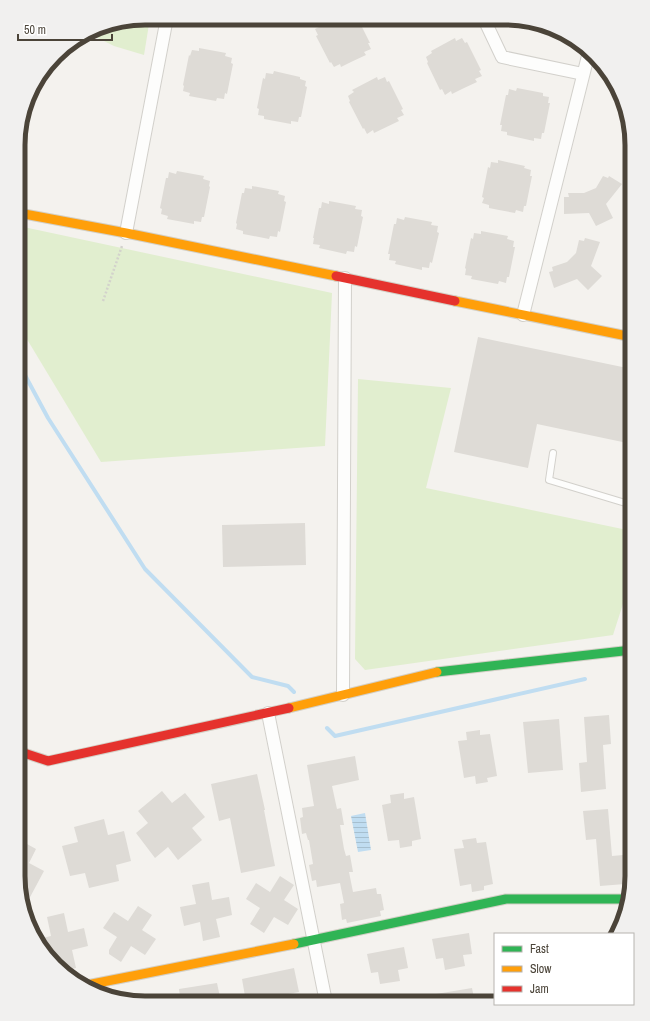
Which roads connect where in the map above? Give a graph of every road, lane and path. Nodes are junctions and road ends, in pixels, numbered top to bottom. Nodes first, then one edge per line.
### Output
1 (166, 25) edge
2 (487, 25) edge
3 (587, 58) edge
4 (583, 74) junction
5 (25, 214) edge
6 (126, 233) junction
7 (345, 278) junction
8 (103, 301) dead end
9 (523, 315) junction
10 (625, 336) edge
11 (553, 453) dead end
12 (625, 503) edge
13 (625, 651) edge
14 (343, 695) junction
15 (268, 713) junction
16 (25, 753) edge
17 (623, 899) edge
18 (314, 940) junction
19 (93, 984) edge
20 (325, 996) edge

1 - 6 street
2 - 4 street
3 - 4 street
4 - 9 street
5 - 6 street
6 - 7 street
6 - 8 path
7 - 9 street
7 - 14 street
9 - 10 street
11 - 12 lane
13 - 14 street
14 - 15 street
15 - 16 street
15 - 18 street
17 - 18 street
18 - 19 street
18 - 20 street

